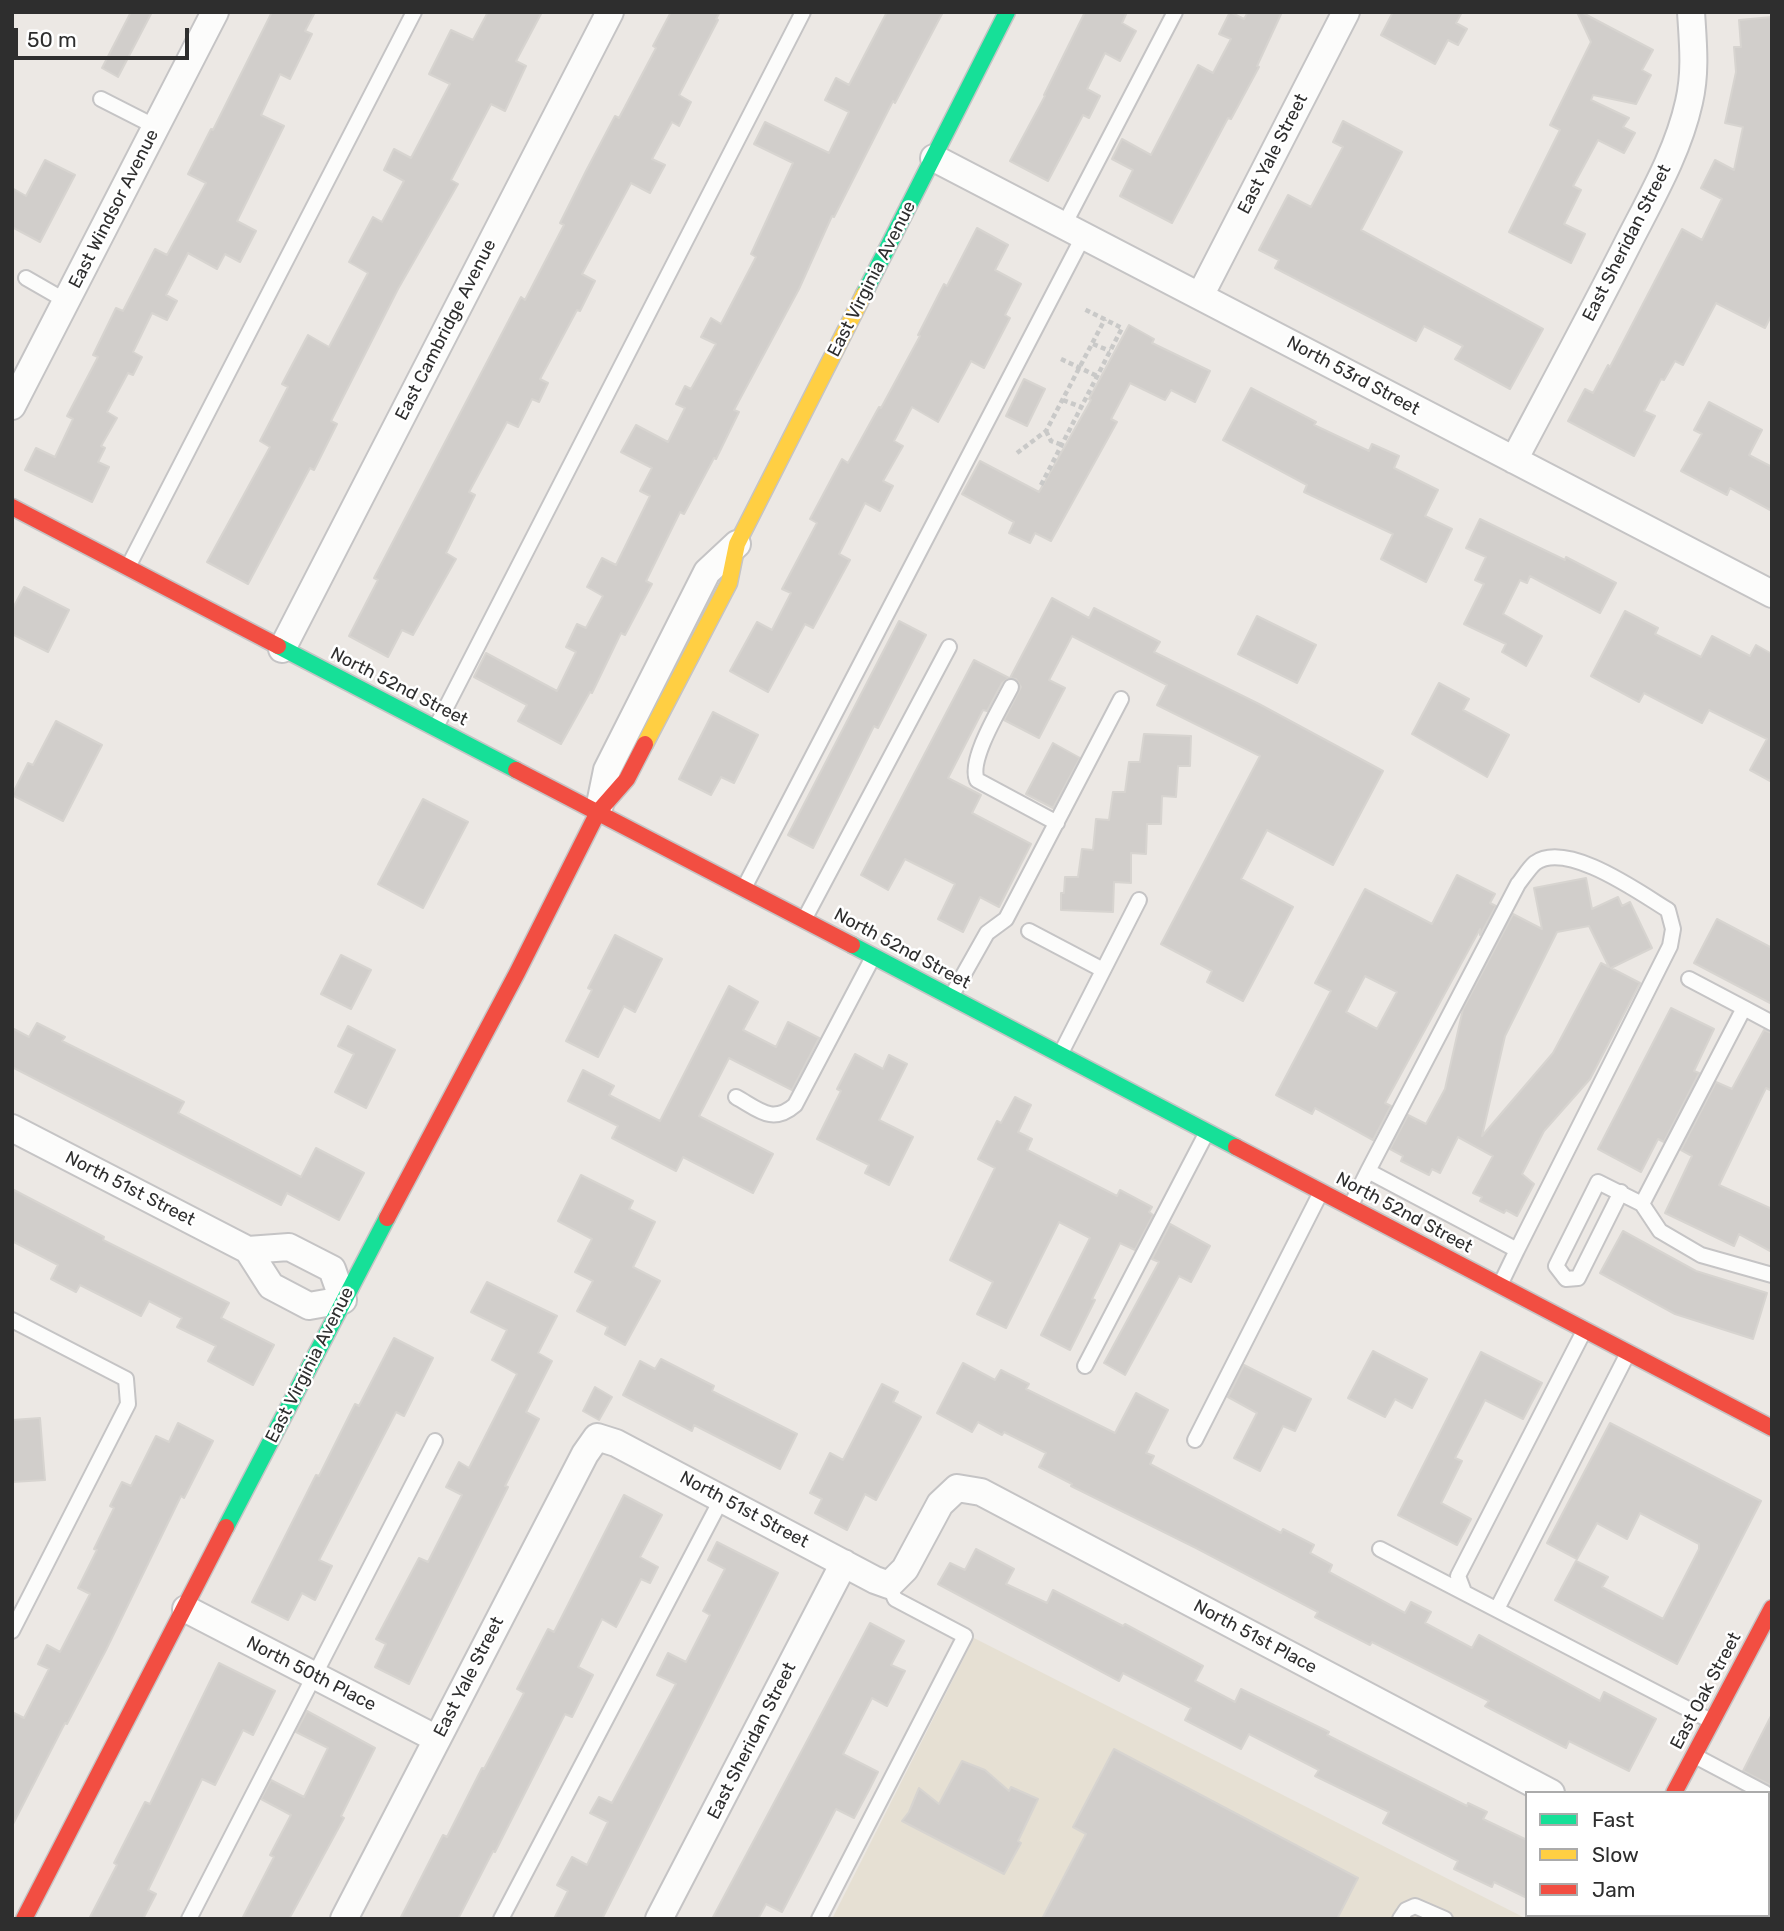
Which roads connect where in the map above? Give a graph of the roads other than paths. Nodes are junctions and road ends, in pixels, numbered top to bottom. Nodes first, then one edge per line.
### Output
1 (215, 12) edge
2 (414, 12) edge
3 (610, 12) edge
4 (803, 12) edge
5 (1007, 12) edge
6 (1175, 12) edge
7 (1346, 12) edge
8 (1691, 12) edge
9 (102, 99) dead end
10 (156, 127) junction
11 (934, 158) junction
12 (1074, 230) junction
13 (26, 278) dead end
14 (1200, 296) junction
15 (66, 302) junction
16 (12, 406) edge
17 (1514, 460) junction
18 (12, 507) edge
19 (737, 544) joint
20 (128, 568) junction
21 (1772, 594) edge
22 (949, 648) dead end
23 (282, 649) junction
24 (1011, 687) dead end
25 (1121, 699) dead end
26 (436, 728) junction
27 (598, 812) junction
28 (1057, 823) junction
29 (744, 888) junction
30 (1139, 900) dead end
31 (805, 920) junction
32 (1029, 932) dead end
33 (874, 956) junction
34 (1103, 970) junction
35 (1689, 979) dead end
36 (951, 996) junction
37 (1744, 1009) junction
38 (1772, 1023) edge
39 (1060, 1054) junction
40 (736, 1097) dead end
41 (12, 1128) edge
42 (1207, 1131) junction
43 (1368, 1171) junction
44 (1321, 1191) junction
45 (1621, 1192) junction
46 (1642, 1204) junction
47 (1351, 1206) junction
48 (248, 1250) junction
49 (1517, 1250) junction
50 (1772, 1275) edge
51 (1500, 1285) junction
52 (1558, 1294) junction
53 (343, 1300) junction
54 (12, 1320) edge
55 (1585, 1329) junction
56 (1629, 1352) junction
57 (1085, 1366) dead end
58 (1772, 1428) edge
59 (597, 1437) joint
60 (1195, 1440) dead end
61 (435, 1441) dead end
62 (722, 1499) junction
63 (1380, 1549) dead end
64 (844, 1563) junction
65 (889, 1584) junction
66 (1464, 1592) junction
67 (186, 1609) junction
68 (1497, 1609) junction
69 (1771, 1612) edge
70 (12, 1631) edge
71 (313, 1675) junction
72 (1712, 1721) junction
73 (437, 1739) junction
74 (1694, 1755) junction
75 (1547, 1791) edge
76 (1675, 1791) edge
77 (1761, 1791) edge
78 (23, 1919) edge
79 (189, 1919) edge
80 (344, 1919) edge
81 (501, 1919) edge
82 (659, 1919) edge
83 (819, 1919) edge
84 (1399, 1919) edge
85 (1445, 1919) edge

1 - 10 street, East Windsor Avenue
2 - 20 lane
3 - 23 street, East Cambridge Avenue
4 - 26 lane
5 - 11 street, East Virginia Avenue
6 - 12 lane
7 - 14 street, East Yale Street
8 - 17 street, East Sheridan Street
9 - 10 lane
10 - 15 street, East Windsor Avenue
11 - 12 street, North 53rd Street
11 - 19 street, East Virginia Avenue
12 - 14 street, North 53rd Street
12 - 29 lane
13 - 15 lane
14 - 17 street, North 53rd Street
15 - 16 street, East Windsor Avenue
17 - 21 street, North 53rd Street
18 - 20 street, North 52nd Street
19 - 27 street, East Virginia Avenue
20 - 23 street, North 52nd Street
22 - 31 lane
23 - 26 street, North 52nd Street
24 - 28 lane
25 - 28 lane
26 - 27 street, North 52nd Street
27 - 29 street, North 52nd Street
27 - 53 street, East Virginia Avenue
28 - 36 lane
29 - 31 street, North 52nd Street
30 - 34 lane
31 - 33 street, North 52nd Street
32 - 34 lane
33 - 36 street, North 52nd Street
33 - 40 lane
34 - 39 lane
35 - 37 lane
36 - 39 street, North 52nd Street
37 - 38 lane
37 - 46 lane
39 - 42 street, North 52nd Street
41 - 48 street, North 51st Street
42 - 44 street, North 52nd Street
42 - 57 lane
43 - 47 lane
43 - 49 lane
43 - 49 lane
44 - 47 street, North 52nd Street
44 - 60 lane
45 - 46 lane
45 - 52 lane
45 - 52 lane
46 - 50 lane
47 - 51 street, North 52nd Street
48 - 53 street
48 - 53 street
49 - 51 lane
51 - 52 street, North 52nd Street
52 - 55 street, North 52nd Street
53 - 67 street, East Virginia Avenue
54 - 70 lane
55 - 56 street, North 52nd Street
55 - 66 lane
56 - 58 street, North 52nd Street
56 - 68 lane
59 - 62 street, North 51st Street
59 - 73 street, East Yale Street
61 - 71 lane
62 - 64 street, North 51st Street
62 - 81 lane
63 - 66 lane
64 - 65 street, North 51st Street
64 - 82 street, East Sheridan Street
65 - 75 street, North 51st Place
65 - 83 lane
66 - 68 lane
67 - 71 street, North 50th Place
67 - 78 street, East Virginia Avenue
68 - 72 lane
69 - 72 street, East Oak Street
71 - 73 street, North 50th Place
71 - 79 lane
72 - 74 street, East Oak Street
73 - 80 street, East Yale Street
74 - 76 street, East Oak Street
74 - 77 lane
84 - 85 lane

